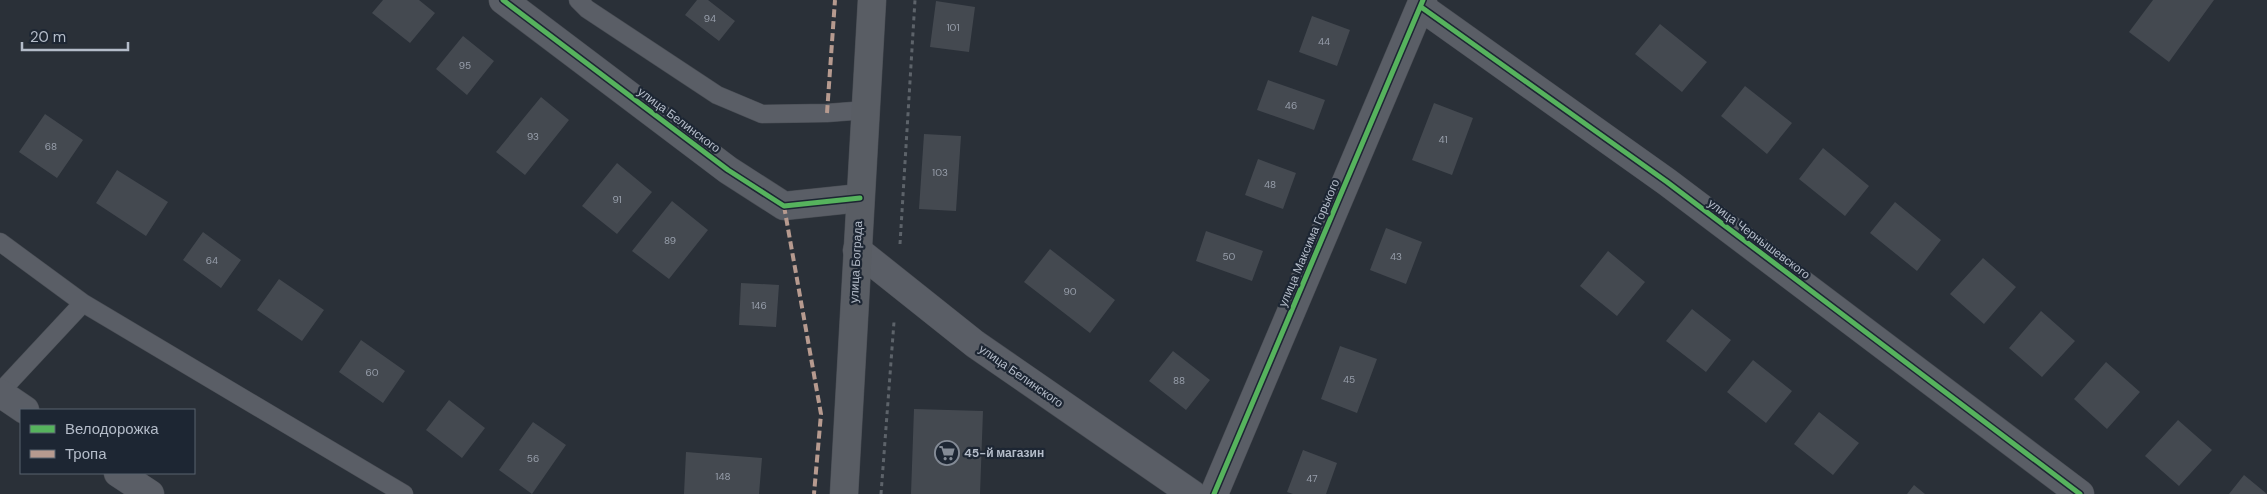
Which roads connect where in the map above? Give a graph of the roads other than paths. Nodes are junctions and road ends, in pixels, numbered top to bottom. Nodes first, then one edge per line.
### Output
1 (503, 0) edge
2 (578, 0) edge
3 (872, 0) edge
4 (1422, 3) edge
5 (866, 110) junction
6 (860, 198) junction
7 (0, 242) edge
8 (857, 250) junction
9 (83, 303) junction
10 (0, 393) edge
11 (24, 409) edge
12 (120, 474) edge
13 (150, 494) edge
14 (404, 494) edge
15 (844, 494) edge
16 (1192, 494) edge
17 (1214, 494) edge
18 (2080, 494) edge

1 - 6 street, улица Белинского
2 - 5 lane
3 - 5 main road, улица Бограда
4 - 17 street, улица Максима Горького
4 - 18 street, улица Чернышевского
5 - 6 main road, улица Бограда
6 - 8 main road, улица Бограда
7 - 9 lane
8 - 15 main road, улица Бограда
8 - 16 street, улица Белинского
9 - 10 lane
9 - 14 lane
10 - 11 street
12 - 13 street

